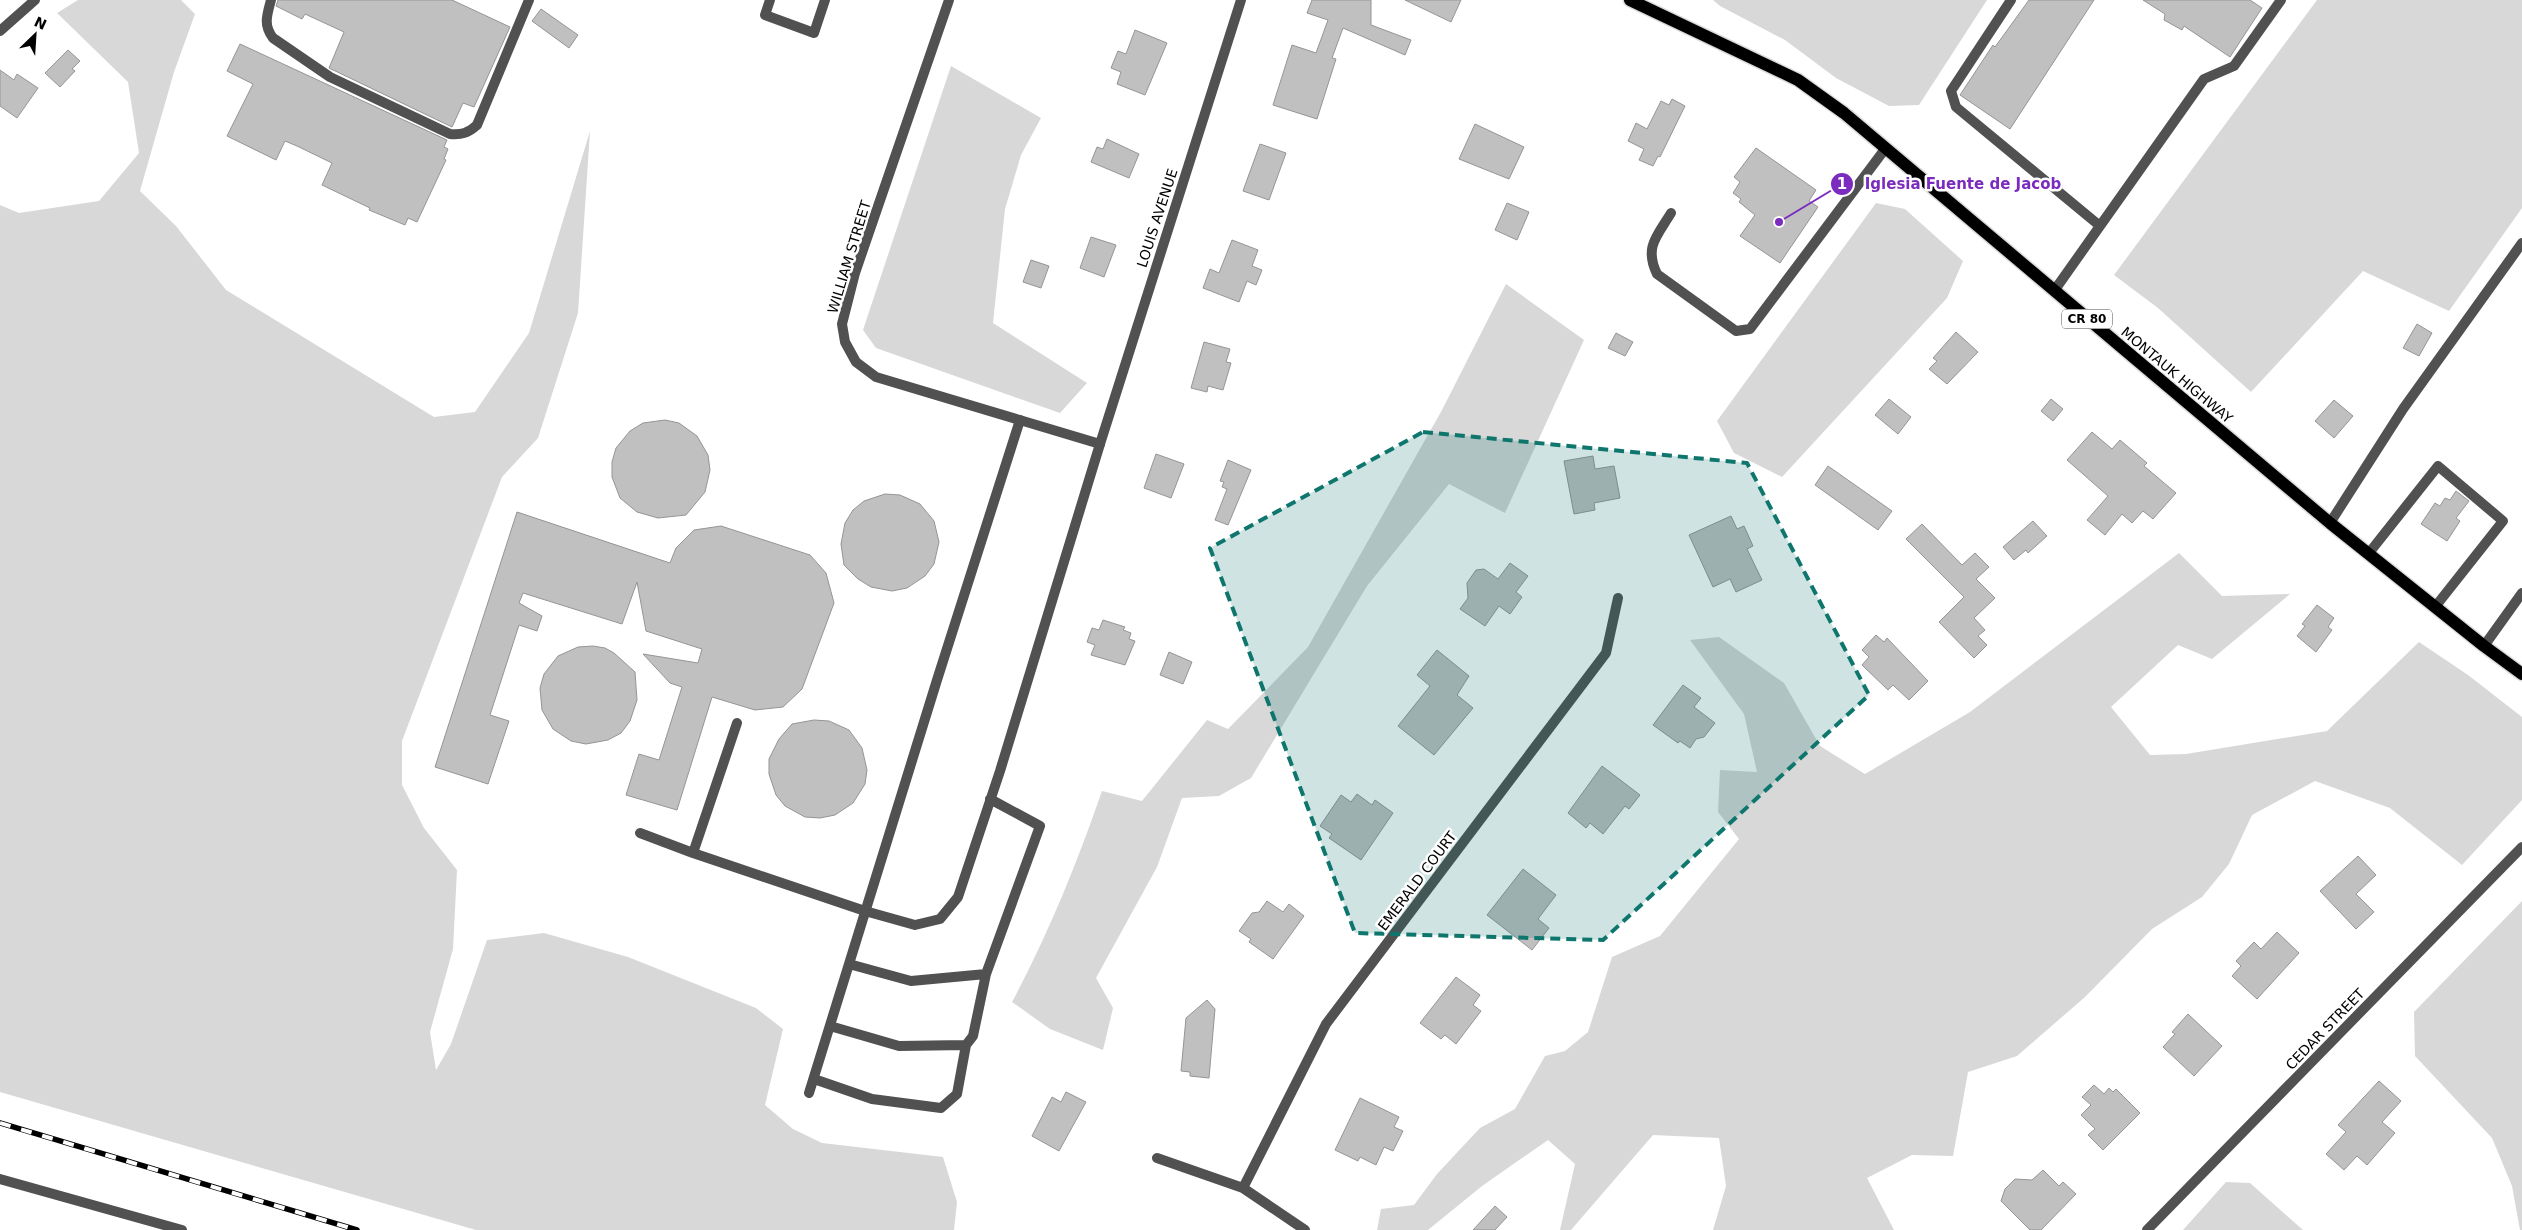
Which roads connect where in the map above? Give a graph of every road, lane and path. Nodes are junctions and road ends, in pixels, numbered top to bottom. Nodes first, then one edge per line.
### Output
1 (36, 0) edge
2 (271, 0) edge
3 (529, 0) edge
4 (770, 0) edge
5 (825, 0) edge
6 (949, 0) edge
7 (1240, 0) edge
8 (2011, 0) edge
9 (1634, 1) edge
10 (2277, 2) edge
11 (0, 32) edge
12 (1885, 148) junction
13 (1670, 214) dead end
14 (2100, 226) junction
15 (2522, 243) edge
16 (2054, 291) junction
17 (1020, 420) junction
18 (1100, 444) junction
19 (2330, 523) junction
20 (2369, 553) junction
21 (2522, 593) edge
22 (1618, 598) dead end
23 (2436, 607) junction
24 (2484, 646) junction
25 (2521, 672) edge
26 (737, 723) dead end
27 (990, 799) junction
28 (640, 833) dead end
29 (2522, 847) edge
30 (692, 853) junction
31 (865, 911) junction
32 (849, 964) junction
33 (986, 974) junction
34 (830, 1026) junction
35 (966, 1045) junction
36 (814, 1079) junction
37 (809, 1093) dead end
38 (1157, 1158) dead end
39 (0, 1179) edge
40 (1244, 1188) junction
41 (182, 1230) edge
42 (1305, 1230) edge
43 (2147, 1230) edge

1 - 11 street
2 - 3 street
4 - 5 street
6 - 17 street, WILLIAM STREET
7 - 18 street, LOUIS AVENUE
8 - 14 street
9 - 12 main road, MONTAUK HIGHWAY / CR 80
10 - 14 street
12 - 13 street
12 - 16 main road, MONTAUK HIGHWAY / CR 80
14 - 16 street
15 - 19 street
16 - 19 main road, MONTAUK HIGHWAY / CR 80
17 - 18 street, WILLIAM STREET
17 - 31 street
18 - 27 street, LOUIS AVENUE
19 - 20 main road, MONTAUK HIGHWAY / CR 80
20 - 23 main road, MONTAUK HIGHWAY / CR 80
20 - 23 street
21 - 24 street
22 - 40 street, EMERALD COURT
23 - 24 main road, MONTAUK HIGHWAY / CR 80
24 - 25 main road, MONTAUK HIGHWAY / CR 80
26 - 30 street
27 - 31 street, LOUIS AVENUE
27 - 33 street
28 - 30 street, LOUIS AVENUE
29 - 43 street, CEDAR STREET
30 - 31 street, LOUIS AVENUE
31 - 32 street
32 - 33 street
32 - 34 street
33 - 35 street
34 - 35 street
34 - 36 street
35 - 36 street
36 - 37 street
38 - 40 street
39 - 41 street
40 - 42 street

